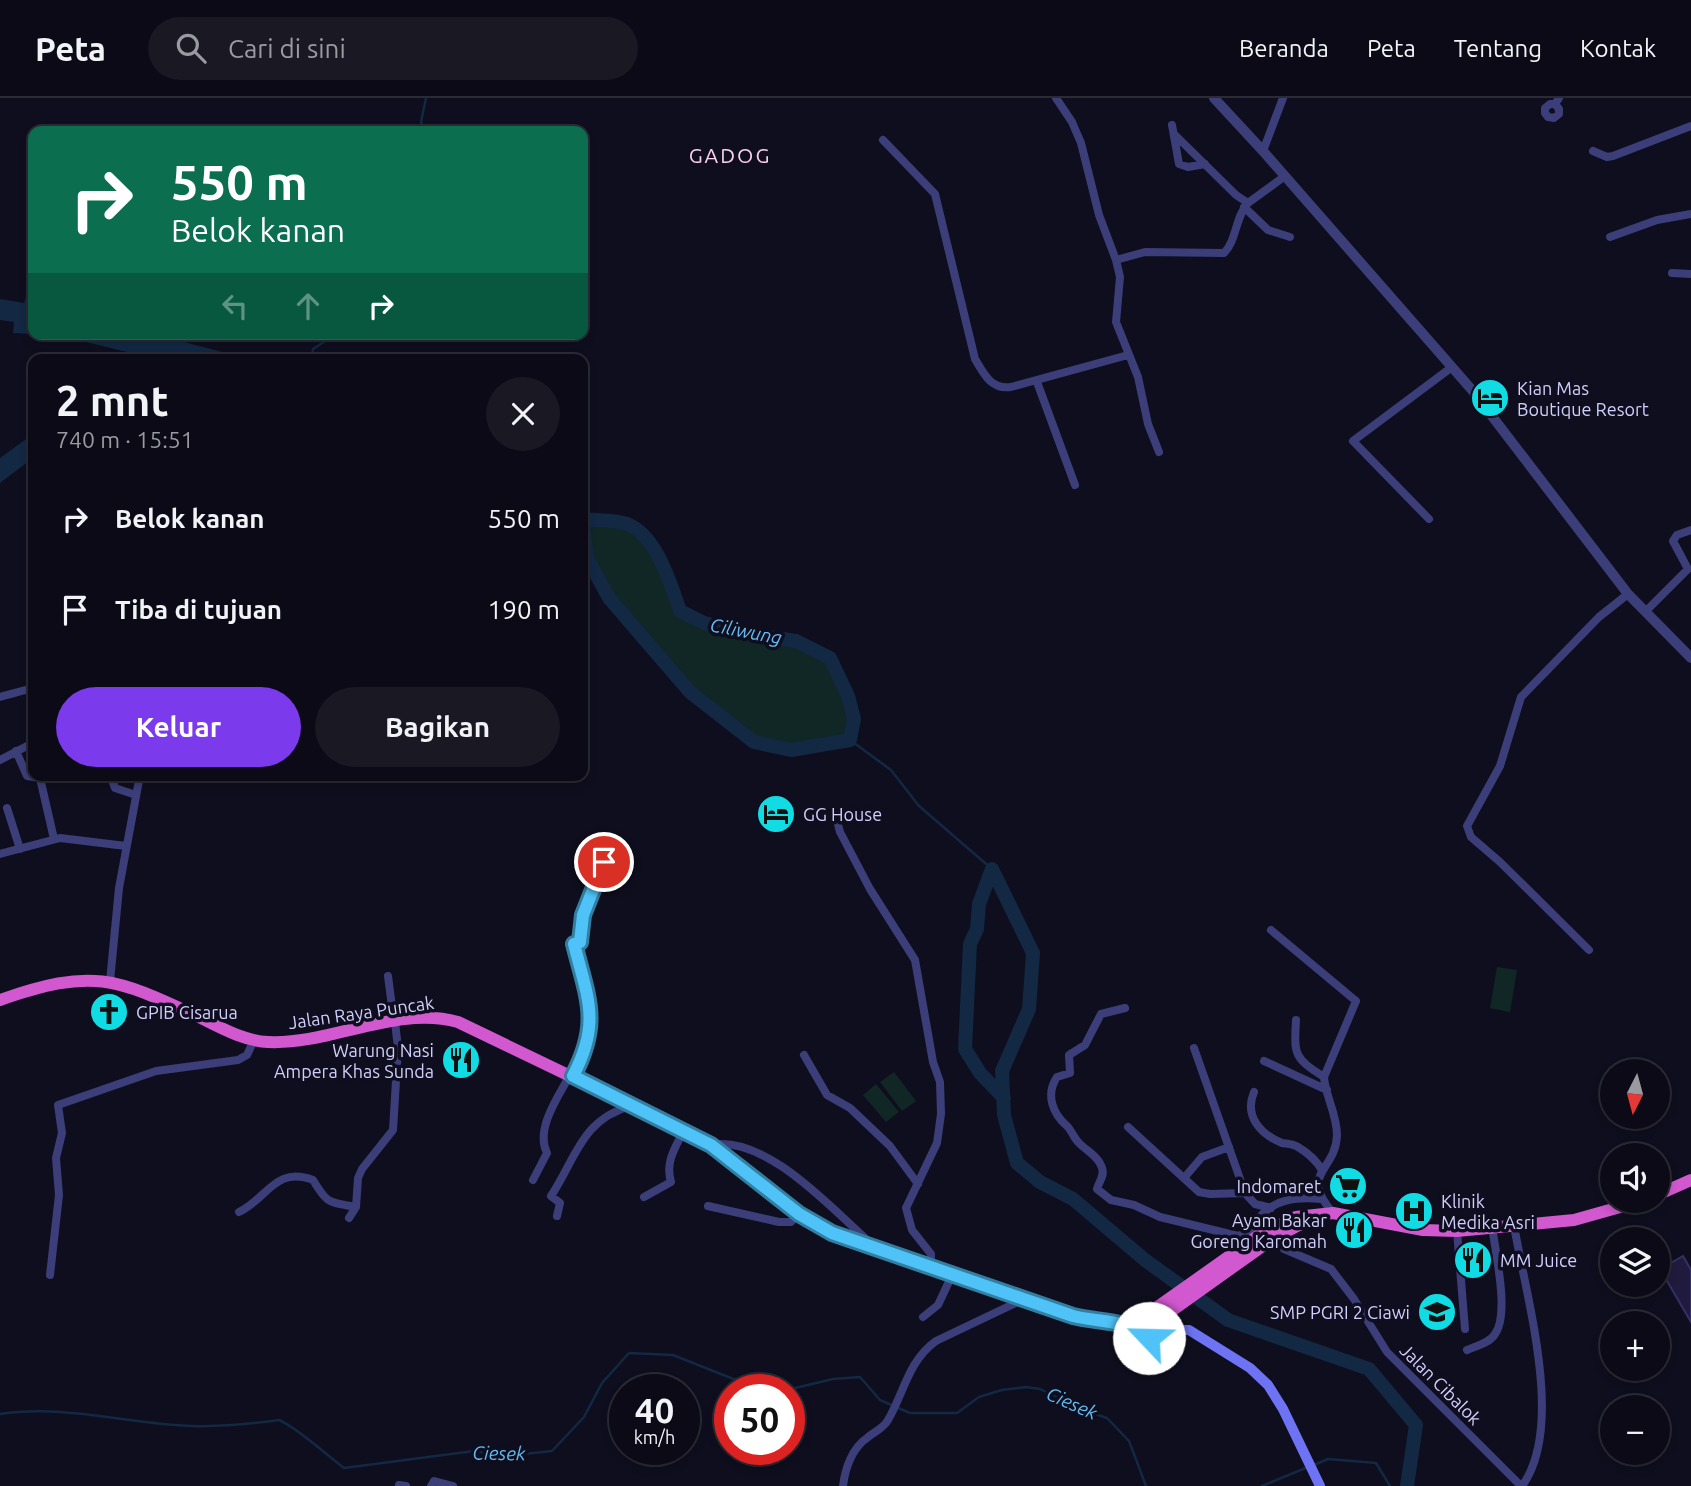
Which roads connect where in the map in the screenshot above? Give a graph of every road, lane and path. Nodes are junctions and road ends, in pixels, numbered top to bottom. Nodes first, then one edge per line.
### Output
1 (1056, 98) edge
2 (1214, 98) edge
3 (1283, 98) edge
4 (1691, 126) edge
5 (883, 140) dead end
6 (1264, 151) junction
7 (1593, 151) dead end
8 (1205, 164) junction
9 (1285, 176) junction
10 (1246, 205) junction
11 (1691, 214) edge
12 (1290, 237) dead end
13 (1610, 237) dead end
14 (1116, 260) junction
15 (1672, 273) dead end
16 (1691, 274) edge
17 (1128, 355) junction
18 (1452, 367) junction
19 (1037, 382) junction
20 (1159, 452) dead end
21 (1075, 485) dead end
22 (1429, 519) dead end
23 (1691, 530) edge
24 (1628, 594) junction
25 (1646, 611) junction
26 (1691, 658) edge
27 (28, 689) edge
28 (0, 697) edge
29 (28, 745) edge
30 (16, 751) junction
31 (0, 760) edge
32 (28, 776) edge
33 (41, 781) edge
34 (113, 781) edge
35 (139, 781) edge
36 (136, 795) junction
37 (7, 808) dead end
38 (836, 817) dead end
39 (54, 839) junction
40 (126, 846) junction
41 (20, 849) junction
42 (0, 854) edge
43 (602, 866) dead end
44 (1271, 930) dead end
45 (1589, 950) dead end
46 (388, 976) dead end
47 (110, 981) junction
48 (0, 1000) edge
49 (1125, 1008) dead end
50 (1296, 1020) dead end
51 (394, 1022) junction
52 (254, 1040) junction
53 (1194, 1048) dead end
54 (804, 1055) dead end
55 (1265, 1061) dead end
56 (572, 1076) junction
57 (1324, 1077) junction
58 (1327, 1090) junction
59 (1254, 1092) dead end
60 (634, 1105) junction
61 (1128, 1127) dead end
62 (684, 1130) junction
63 (711, 1145) junction
64 (1229, 1147) junction
65 (1322, 1170) junction
66 (1184, 1178) junction
67 (533, 1180) dead end
68 (1691, 1181) edge
69 (918, 1184) junction
70 (1670, 1190) edge
71 (1245, 1193) junction
72 (643, 1197) dead end
73 (1321, 1199) junction
74 (708, 1206) dead end
75 (356, 1208) junction
76 (1271, 1208) junction
77 (239, 1212) dead end
78 (1600, 1213) edge
79 (799, 1214) junction
80 (1325, 1214) junction
81 (558, 1216) dead end
82 (349, 1219) dead end
83 (1514, 1225) junction
84 (1492, 1226) junction
85 (1457, 1231) junction
86 (865, 1238) dead end
87 (1284, 1249) dead end
88 (931, 1265) junction
89 (954, 1273) junction
90 (50, 1275) dead end
91 (1024, 1299) junction
92 (923, 1317) dead end
93 (1134, 1323) junction
94 (1465, 1329) dead end
95 (1467, 1350) dead end
96 (1319, 1483) edge
97 (431, 1486) edge
98 (453, 1486) edge
99 (843, 1486) edge
100 (1521, 1486) edge

1 - 14 street
2 - 6 street
3 - 6 street
4 - 7 street
5 - 19 street
6 - 9 street
8 - 8 street
8 - 10 street
9 - 10 street
9 - 18 street
10 - 12 street
10 - 14 street
11 - 13 street
14 - 17 street
15 - 16 street
17 - 19 street
17 - 20 street
18 - 22 street
18 - 24 street
19 - 21 street
23 - 25 street
24 - 25 street
24 - 45 street
25 - 26 street
27 - 28 street
29 - 30 street
30 - 31 street
30 - 32 street
33 - 39 street
34 - 36 street
35 - 36 street
36 - 40 street
37 - 41 street
38 - 69 street
39 - 40 street
39 - 41 street
40 - 47 street
41 - 42 street
43 - 56 street
44 - 57 street
46 - 51 street
47 - 48 highway, Jalan Raya Puncak
47 - 52 highway, Jalan Raya Puncak
49 - 76 street
50 - 57 street
51 - 52 highway, Jalan Raya Puncak
51 - 56 highway, Jalan Raya Puncak
51 - 75 street
52 - 90 street
53 - 64 street
54 - 69 street
55 - 58 street
56 - 60 highway, Jalan Raya Puncak
56 - 67 street
57 - 58 street
58 - 65 street
59 - 65 street
60 - 62 highway, Jalan Raya Puncak
60 - 81 street
61 - 66 street
62 - 63 highway, Jalan Raya Puncak
62 - 72 street
63 - 79 highway, Jalan Raya Puncak
63 - 86 street
64 - 66 street
64 - 71 street
65 - 73 street
66 - 71 street
68 - 70 highway
69 - 88 street
71 - 76 street
73 - 76 street
73 - 80 street
74 - 79 street
75 - 77 street
75 - 82 street
78 - 83 highway
79 - 88 highway, Jalan Raya Puncak
80 - 85 highway
80 - 93 highway
83 - 84 highway
83 - 100 street, Jalan Cibalok
84 - 85 highway
84 - 95 street
85 - 94 street
87 - 100 street, Jalan Cibalok
88 - 89 highway, Jalan Raya Puncak
89 - 91 highway, Jalan Raya Puncak
89 - 92 street
91 - 93 highway, Jalan Raya Puncak
91 - 99 street
93 - 96 main road
97 - 98 street

